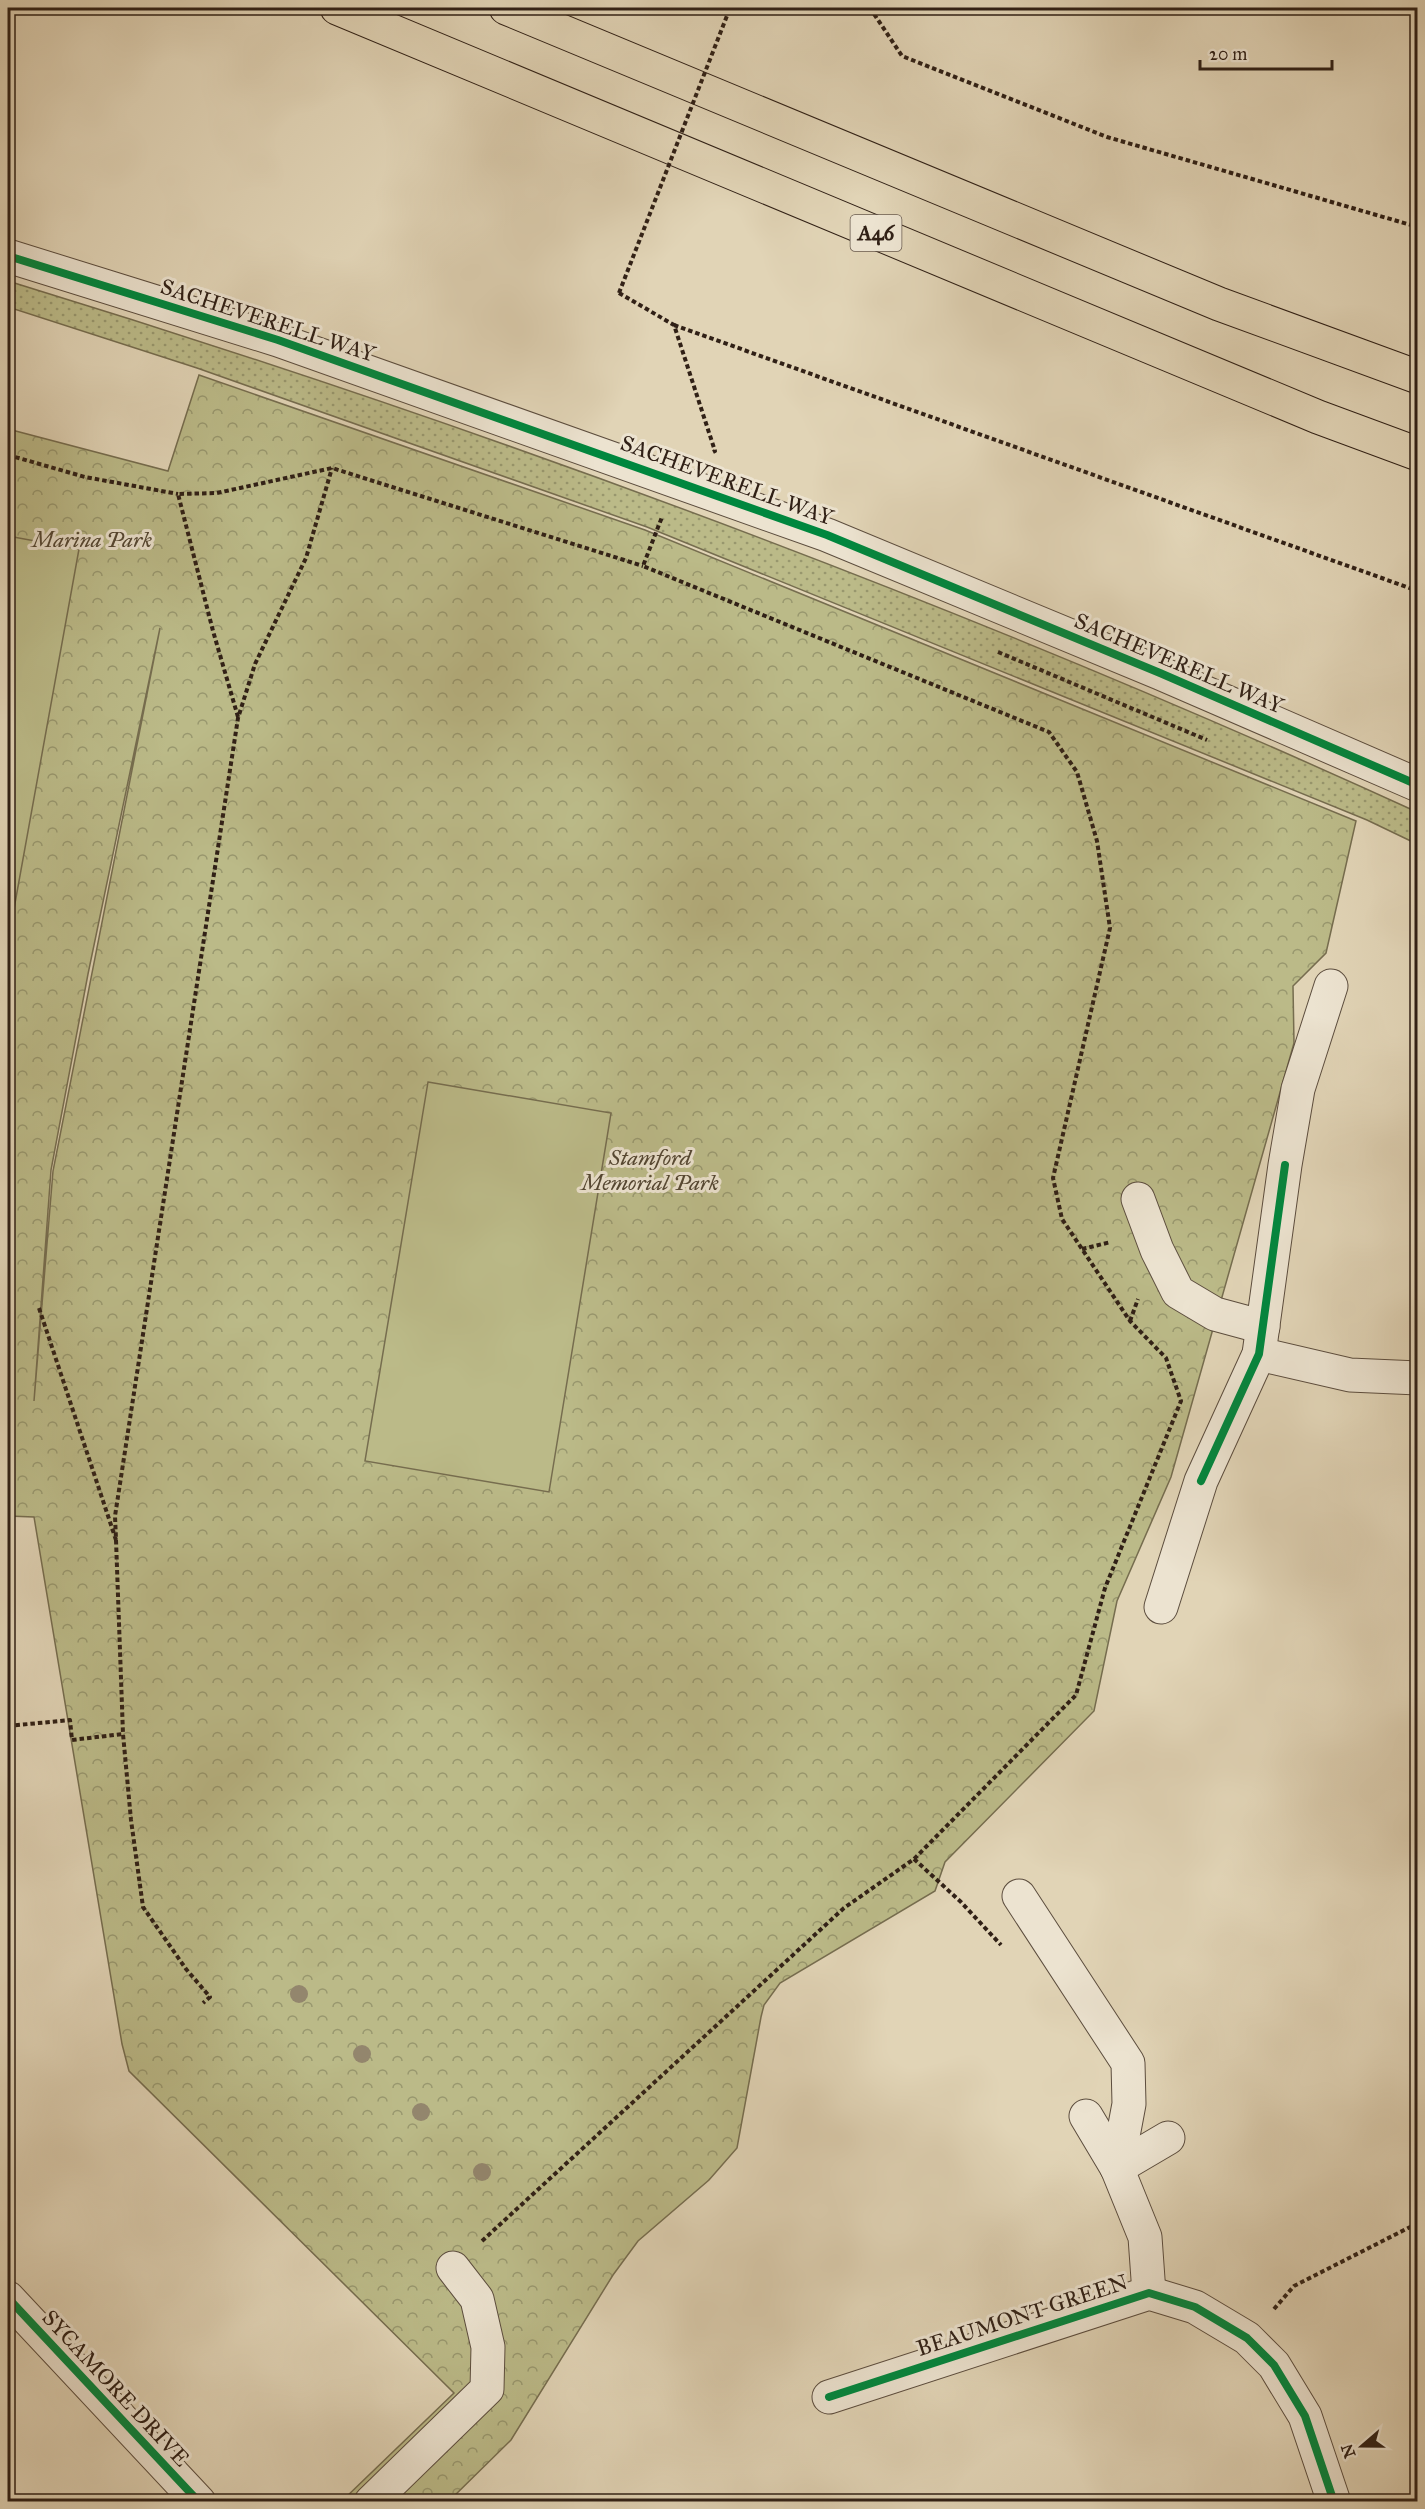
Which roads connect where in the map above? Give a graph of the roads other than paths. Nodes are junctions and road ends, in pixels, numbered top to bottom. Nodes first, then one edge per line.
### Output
1 (337, 8) edge
2 (506, 8) edge
3 (8, 256) edge
4 (1418, 377) edge
5 (1418, 454) edge
6 (1418, 785) edge
7 (1331, 986) dead end
8 (1138, 1199) dead end
9 (1261, 1340) junction
10 (1418, 1378) edge
11 (1161, 1607) dead end
12 (1019, 1896) dead end
13 (1086, 2116) dead end
14 (1168, 2138) dead end
15 (1117, 2168) junction
16 (453, 2268) road end
17 (1149, 2293) junction
18 (8, 2298) edge
19 (829, 2397) dead end
20 (191, 2499) edge
21 (371, 2502) edge
22 (1334, 2502) edge

1 - 5 highway, A46
2 - 4 highway
3 - 6 street, SACHEVERELL WAY
7 - 9 street
8 - 9 street
9 - 10 street
9 - 11 street
12 - 15 street
13 - 15 street, BEAUMONT GREEN
14 - 15 street
15 - 17 street, BEAUMONT GREEN
16 - 21 street
17 - 19 street, BEAUMONT GREEN
17 - 22 street, BEAUMONT GREEN
18 - 20 street, SYCAMORE DRIVE

